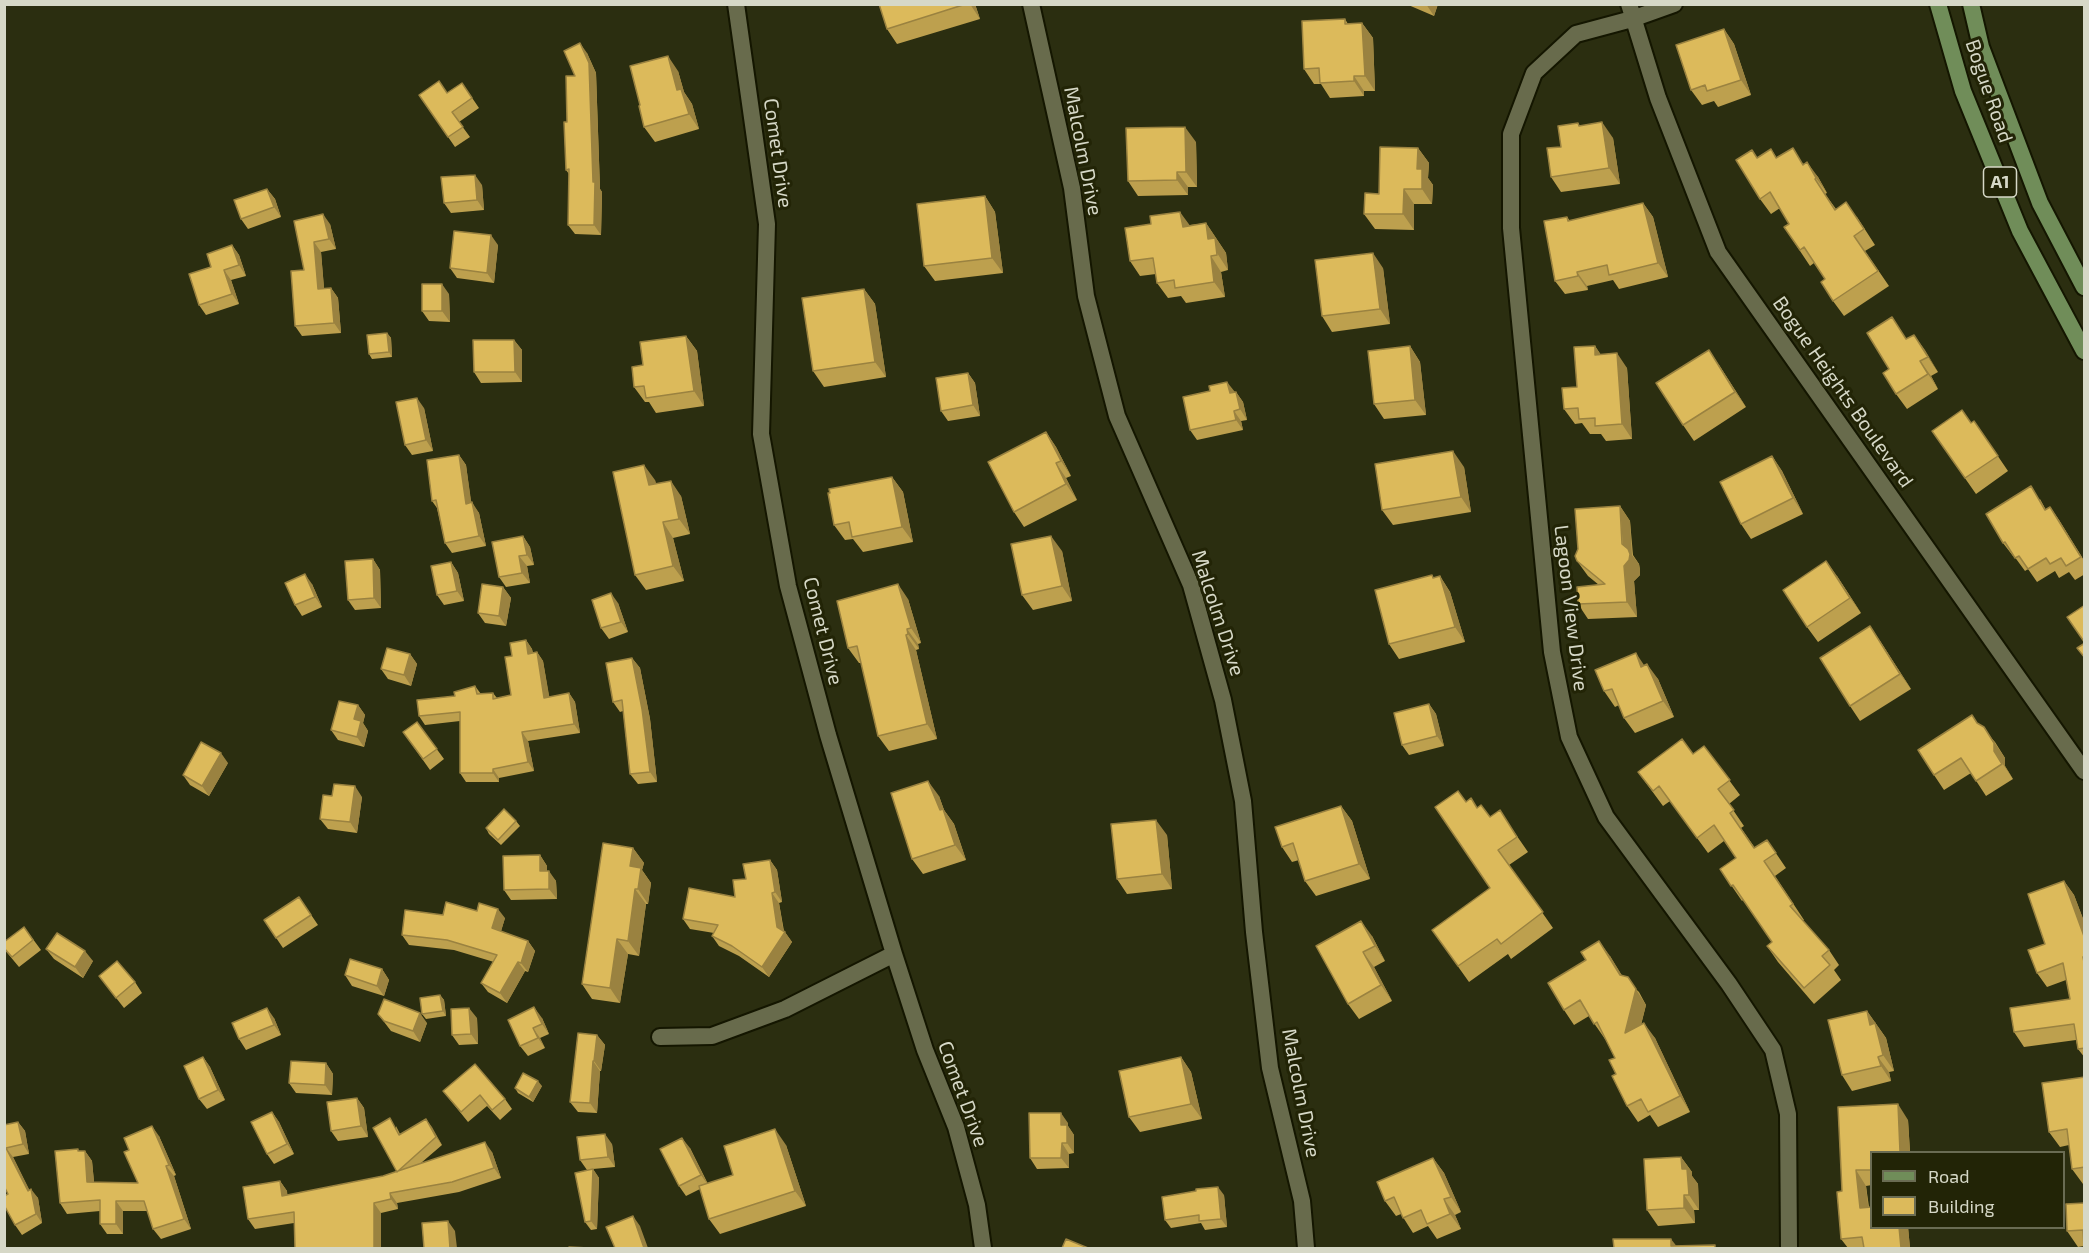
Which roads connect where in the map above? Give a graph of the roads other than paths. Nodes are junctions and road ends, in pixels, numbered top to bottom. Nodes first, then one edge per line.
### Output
1 (736, 4) edge
2 (1030, 4) edge
3 (1674, 4) edge
4 (1938, 4) edge
5 (1971, 4) edge
6 (1631, 12) edge
7 (2085, 287) edge
8 (2085, 351) edge
9 (2085, 771) edge
10 (894, 954) junction
11 (660, 1036) dead end
12 (983, 1248) edge
13 (1306, 1248) edge
14 (1789, 1248) edge

1 - 10 street, Comet Drive
2 - 13 street, Malcolm Drive
3 - 6 street, Lagoon View Drive
4 - 8 main road, Bogue Road / A1
5 - 7 main road, Bogue Road / A1
6 - 9 street, Bogue Heights Boulevard
6 - 14 street, Lagoon View Drive
10 - 11 street
10 - 12 street, Comet Drive

